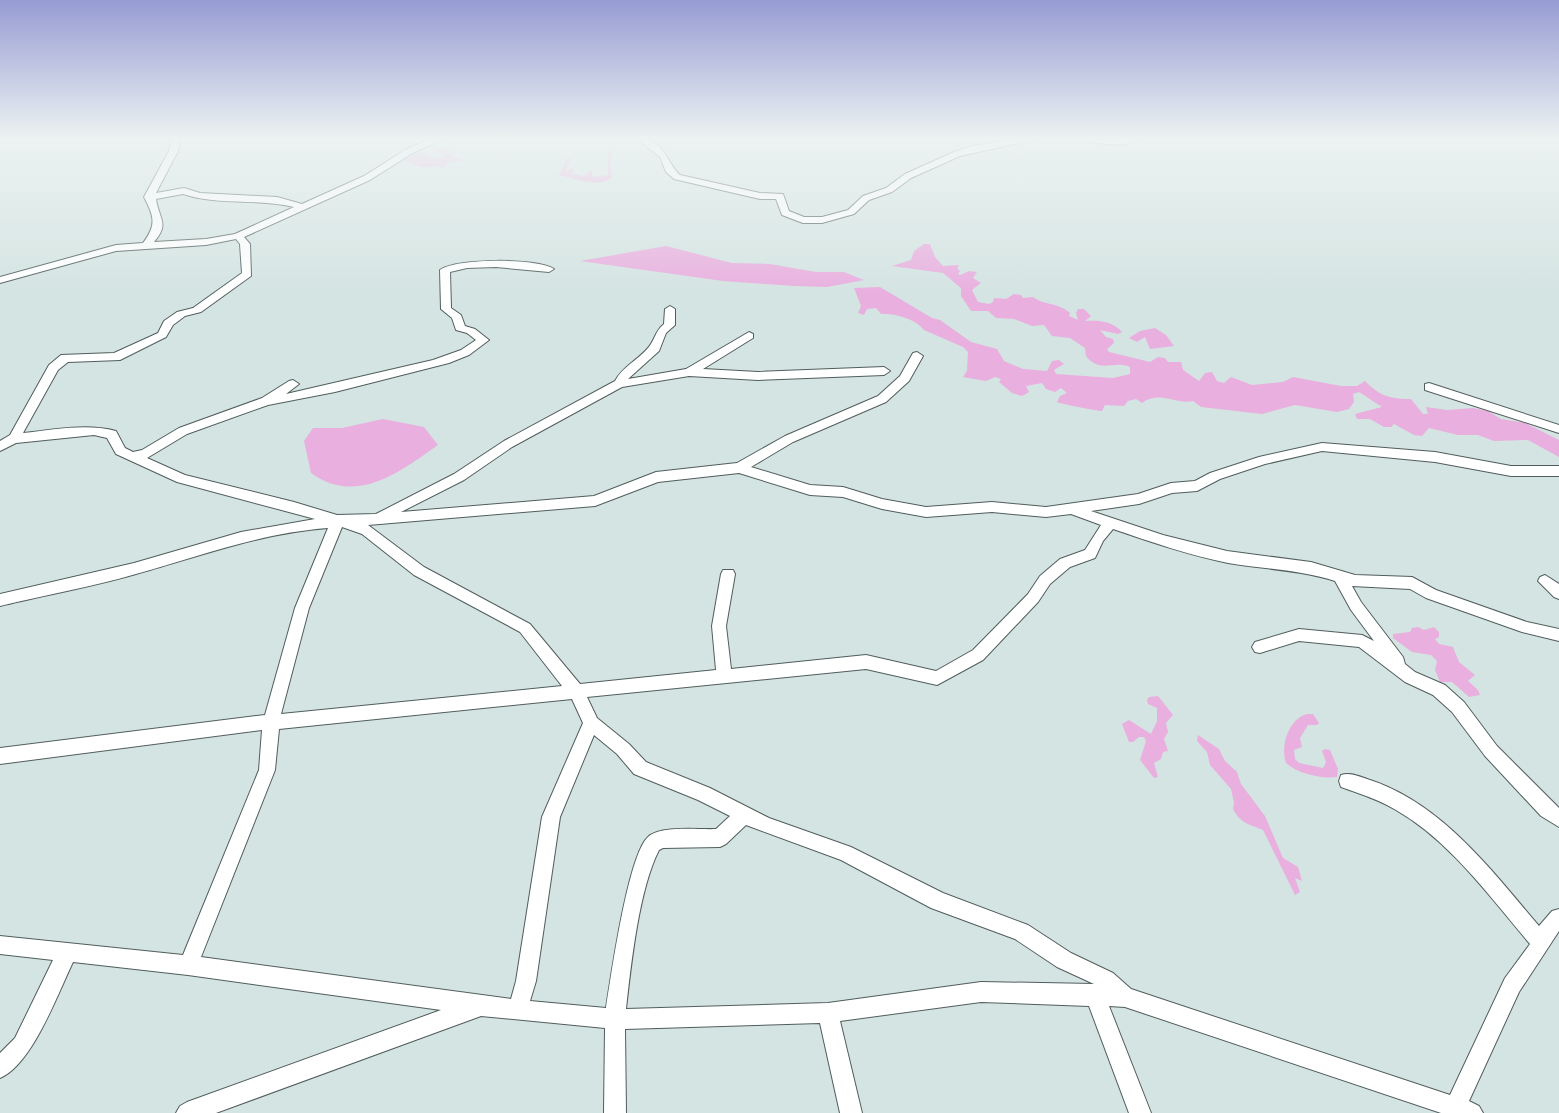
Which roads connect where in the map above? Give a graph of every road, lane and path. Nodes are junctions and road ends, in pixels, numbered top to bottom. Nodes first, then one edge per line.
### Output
1 (151, 191) edge
2 (337, 191) edge
3 (738, 191) edge
4 (886, 191) edge
5 (149, 197) junction
6 (301, 206) junction
7 (238, 236) junction
8 (147, 244) junction
9 (549, 269) dead end
10 (0, 280) edge
11 (670, 309) dead end
12 (749, 337) dead end
13 (917, 356) dead end
14 (884, 371) dead end
15 (689, 372) junction
16 (293, 384) dead end
17 (619, 384) junction
18 (1429, 387) dead end
19 (265, 401) junction
20 (1559, 429) edge
21 (14, 439) junction
22 (0, 440) edge
23 (0, 446) edge
24 (132, 457) junction
25 (739, 468) junction
26 (1559, 471) edge
27 (1068, 510) junction
28 (378, 519) junction
29 (338, 520) junction
30 (1111, 522) junction
31 (728, 574) dead end
32 (1340, 577) junction
33 (1545, 581) dead end
34 (1559, 593) edge
35 (0, 600) edge
36 (1559, 635) edge
37 (1260, 647) dead end
38 (724, 674) junction
39 (1410, 677) junction
40 (576, 691) junction
41 (271, 722) junction
42 (591, 723) junction
43 (0, 756) edge
44 (1347, 781) dead end
45 (744, 815) junction
46 (1559, 819) edge
47 (1559, 918) edge
48 (1542, 943) junction
49 (0, 944) edge
50 (68, 951) junction
51 (188, 965) junction
52 (1094, 994) junction
53 (1125, 997) junction
54 (481, 1006) junction
55 (517, 1010) junction
56 (828, 1013) junction
57 (615, 1019) junction
58 (0, 1068) edge
59 (1464, 1110) edge
60 (187, 1113) edge
61 (615, 1113) edge
62 (851, 1113) edge
63 (1140, 1113) edge

1 - 5 street
2 - 6 street
3 - 4 street
5 - 6 street
5 - 8 street
6 - 7 street
7 - 8 street
7 - 21 street
8 - 10 street
9 - 19 street
11 - 17 street
12 - 15 street
13 - 25 street
14 - 15 street
15 - 17 street
16 - 19 street
17 - 28 street
18 - 20 street
19 - 24 street
21 - 22 street
21 - 23 street
21 - 24 street
24 - 29 street
25 - 27 street
25 - 28 street
26 - 27 street
27 - 30 street
28 - 29 street
29 - 35 street
29 - 40 street
29 - 41 street
30 - 32 street
30 - 38 street
31 - 38 street
32 - 36 street
32 - 39 street
33 - 34 street
37 - 39 street
38 - 40 street
39 - 46 street
40 - 41 street
40 - 42 street
41 - 43 street
41 - 51 street
42 - 45 street
42 - 55 street
44 - 48 street
45 - 53 street
45 - 57 street
47 - 48 street
48 - 59 street
49 - 50 street
50 - 51 street
50 - 58 street
51 - 54 street
52 - 53 street
52 - 56 street
52 - 63 street
53 - 59 street
54 - 55 street
54 - 60 street
55 - 57 street
56 - 57 street
56 - 62 street
57 - 61 street

